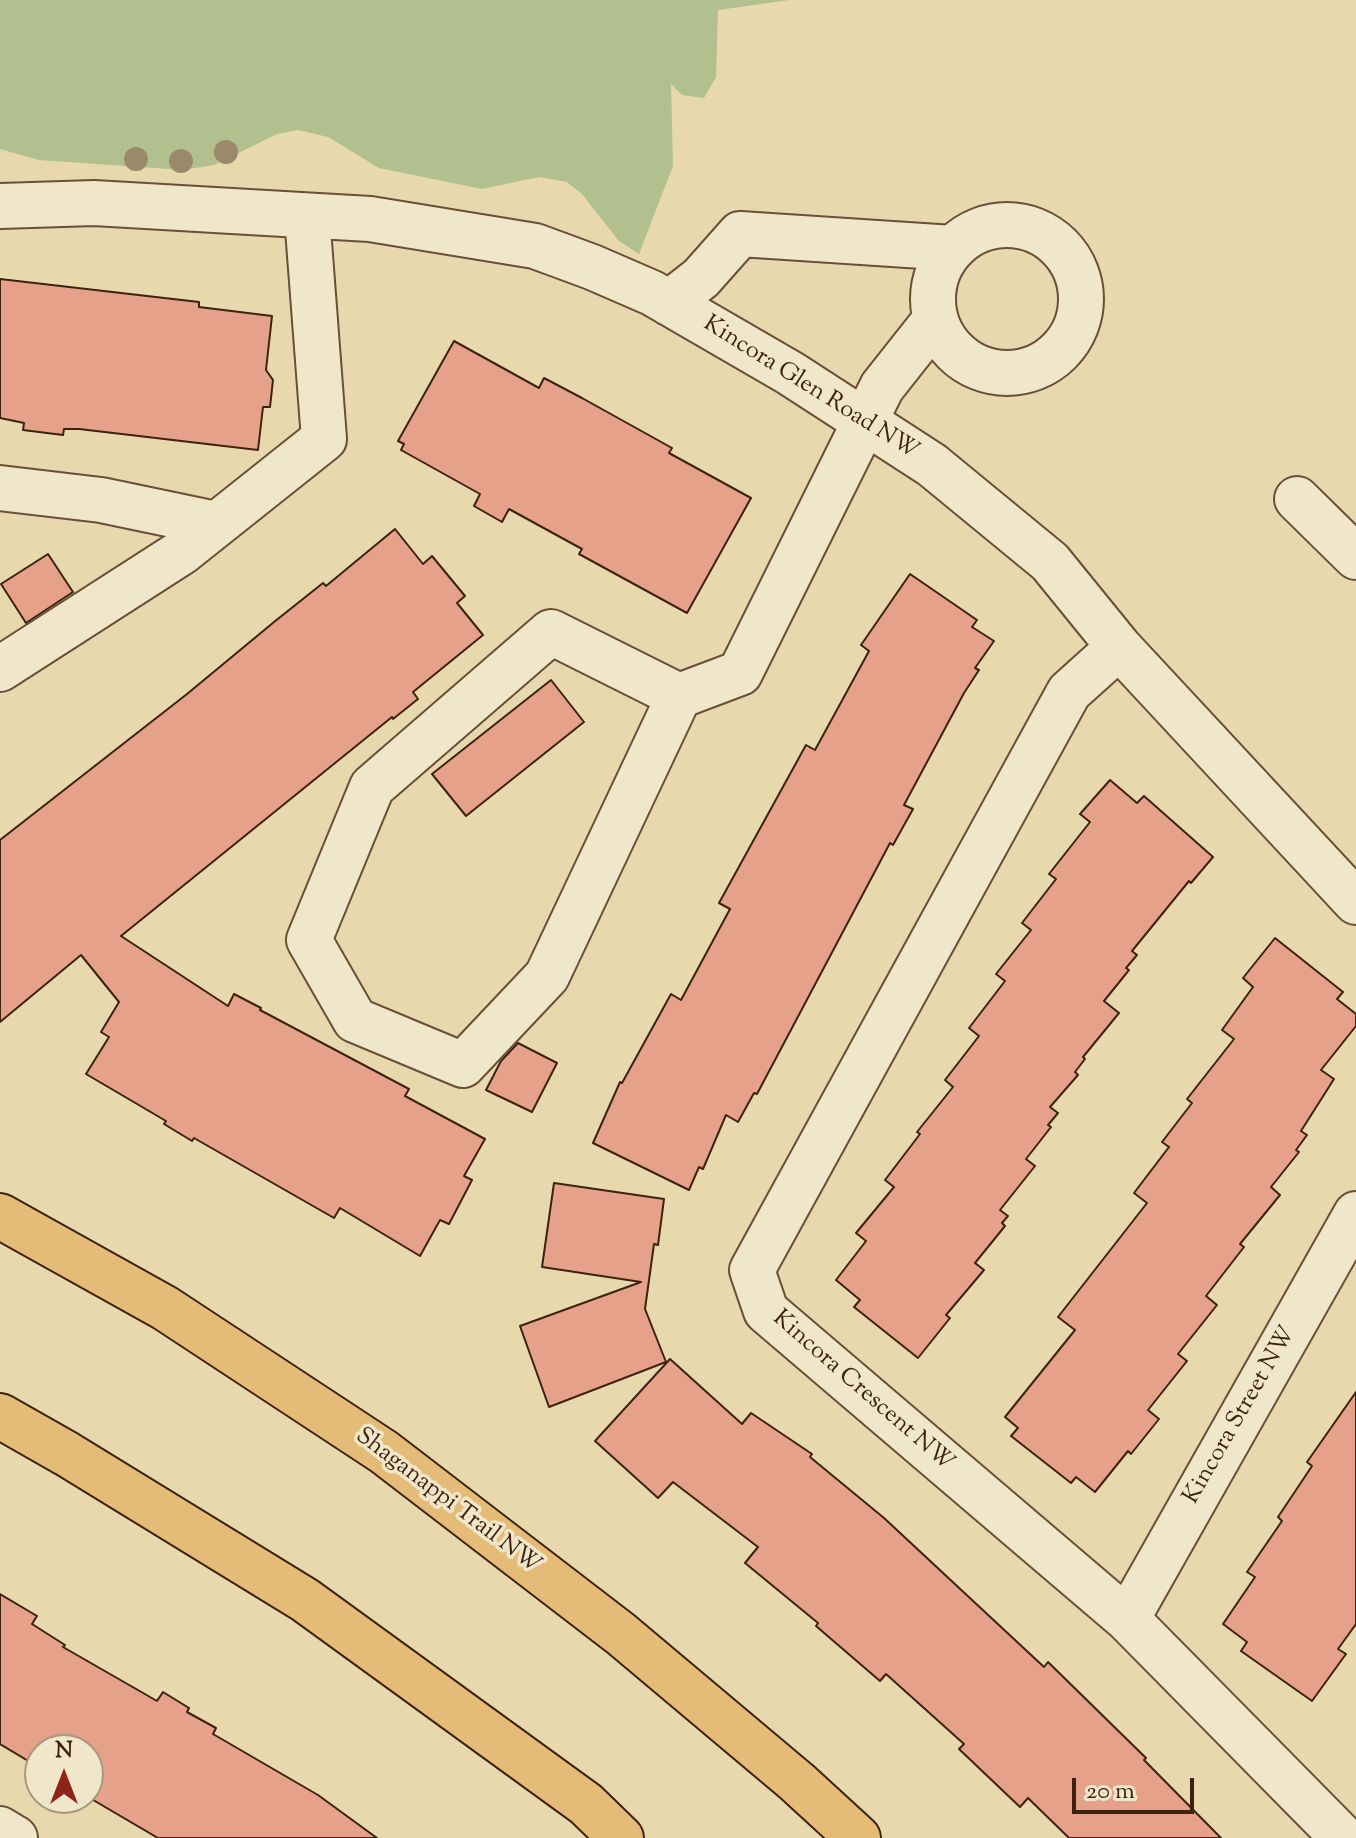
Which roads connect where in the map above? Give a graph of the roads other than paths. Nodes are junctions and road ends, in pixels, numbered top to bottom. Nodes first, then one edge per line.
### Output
1 (0, 176) edge
2 (94, 203) junction
3 (0, 206) edge
4 (307, 216) junction
5 (953, 248) junction
6 (669, 303) junction
7 (935, 320) junction
8 (866, 422) junction
9 (0, 488) edge
10 (1297, 499) dead end
11 (216, 524) junction
12 (1356, 557) edge
13 (1119, 647) junction
14 (0, 669) edge
15 (679, 696) junction
16 (1356, 902) edge
17 (1356, 1214) edge
18 (0, 1216) edge
19 (0, 1416) edge
20 (1127, 1619) junction
21 (0, 1829) edge
22 (15, 1838) edge
23 (621, 1838) edge
24 (858, 1838) edge
25 (1343, 1838) edge

1 - 2 street, Kincora Glen Road NW
2 - 3 street, Kincora Glen Road NW
2 - 4 street, Kincora Glen Road NW
4 - 6 street, Kincora Glen Road NW
4 - 11 street
5 - 6 street
5 - 7 street
5 - 7 street
6 - 8 street, Kincora Glen Road NW
7 - 8 street
8 - 13 street, Kincora Glen Road NW
8 - 15 street
9 - 11 street
10 - 12 street
11 - 14 street
13 - 16 street, Kincora Glen Road NW
13 - 20 street, Kincora Crescent NW
15 - 15 street
17 - 20 street, Kincora Street NW
18 - 24 main road, Shaganappi Trail NW
19 - 23 main road
20 - 25 street, Kincora Crescent NW
21 - 22 street

